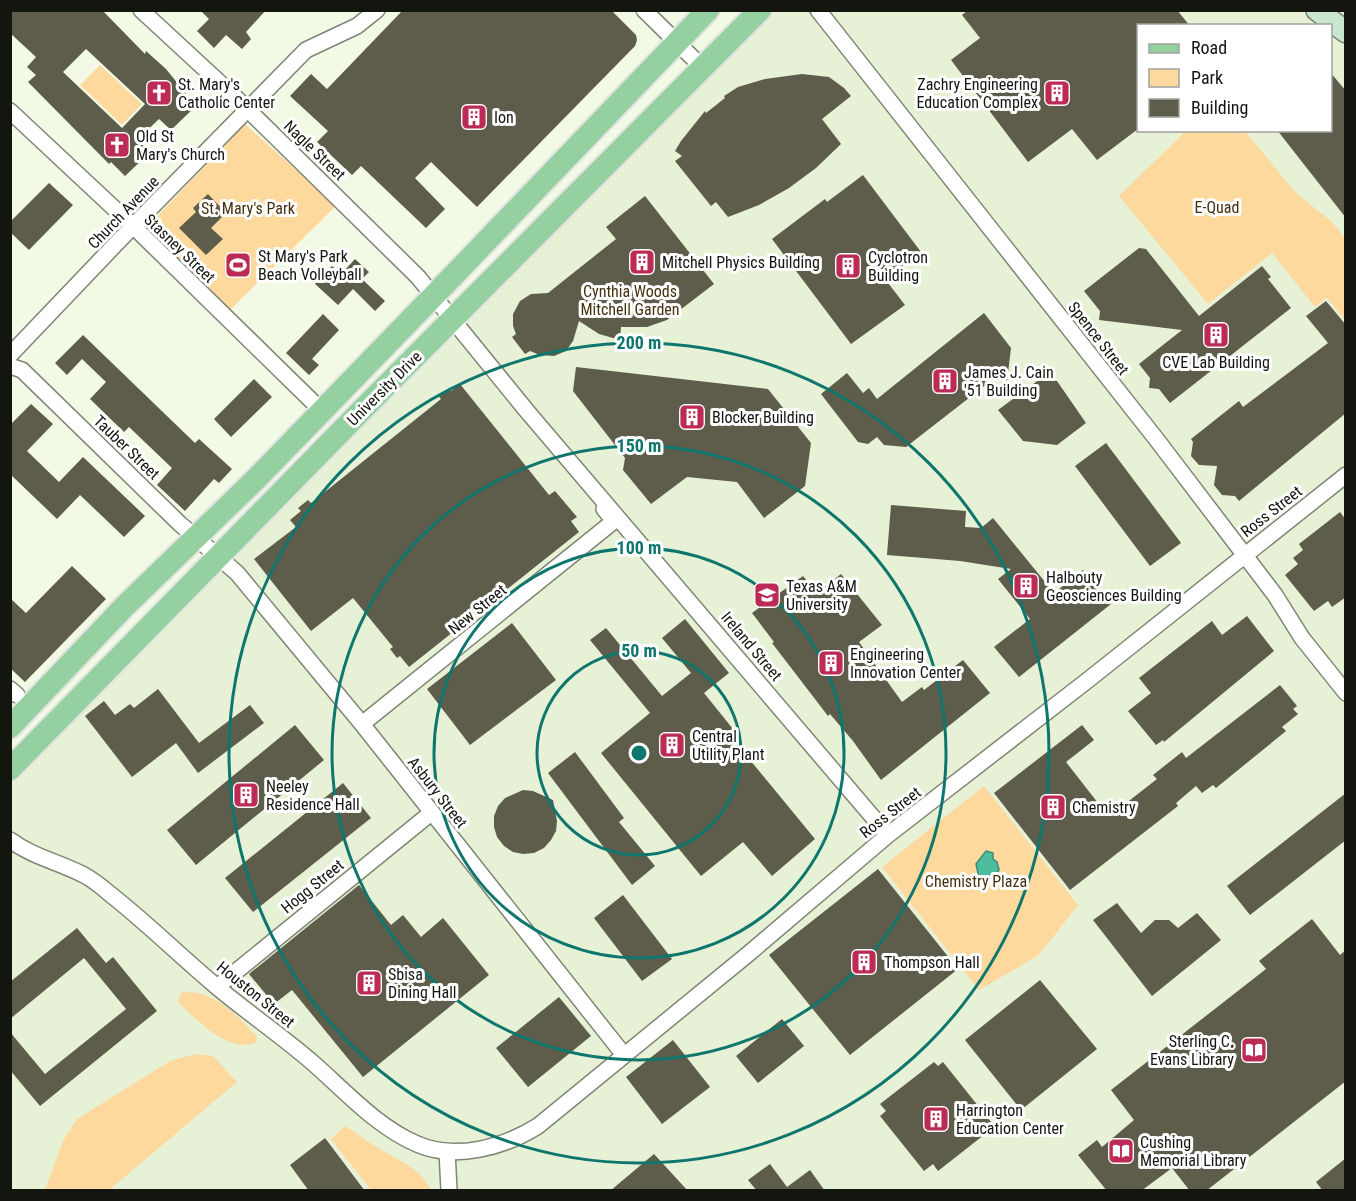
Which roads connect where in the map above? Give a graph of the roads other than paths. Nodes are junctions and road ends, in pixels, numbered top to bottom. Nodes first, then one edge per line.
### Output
1 (141, 10) edge
2 (377, 10) edge
3 (644, 10) edge
4 (708, 10) edge
5 (760, 10) edge
6 (818, 10) edge
7 (1319, 11) edge
8 (1346, 32) edge
9 (677, 42) junction
10 (703, 68) junction
11 (247, 110) junction
12 (10, 111) edge
13 (133, 226) junction
14 (433, 296) junction
15 (453, 320) junction
16 (10, 355) edge
17 (10, 366) edge
18 (323, 412) junction
19 (1346, 475) edge
20 (588, 480) junction
21 (614, 521) joint
22 (196, 538) junction
23 (1244, 556) junction
24 (218, 557) junction
25 (1346, 693) edge
26 (362, 724) junction
27 (10, 727) edge
28 (10, 768) edge
29 (431, 813) junction
30 (888, 835) junction
31 (10, 840) edge
32 (217, 987) junction
33 (624, 1054) junction
34 (447, 1151) junction
35 (449, 1191) edge

1 - 11 street, Nagle Street
2 - 11 street, Church Avenue
3 - 9 street
4 - 9 main road, University Drive
5 - 10 main road, University Drive
6 - 23 street, Spence Street
7 - 8 street
9 - 10 street
9 - 14 main road, University Drive
10 - 15 main road, University Drive
11 - 13 street, Church Avenue
11 - 14 street, Nagle Street
12 - 13 street, Stasney Street
13 - 16 street, Church Avenue
13 - 18 street, Stasney Street
14 - 15 street, Nagle Street
14 - 18 main road, University Drive
15 - 20 street, Ireland Street
15 - 24 main road, University Drive
17 - 22 street, Tauber Street
18 - 22 main road, University Drive
19 - 23 street, Ross Street
20 - 21 street, Ireland Street
20 - 30 street, Ireland Street
21 - 26 street, New Street
22 - 24 street, Tauber Street
22 - 27 main road, University Drive
23 - 25 street, Spence Street
23 - 30 street, Ross Street
24 - 26 street, Asbury Street
24 - 28 main road, University Drive
26 - 29 street, Asbury Street
29 - 32 street, Hogg Street
29 - 33 street, Asbury Street
30 - 33 street, Ross Street
31 - 32 street, Houston Street
32 - 34 street, Houston Street
33 - 34 street, Ross Street
34 - 35 street

